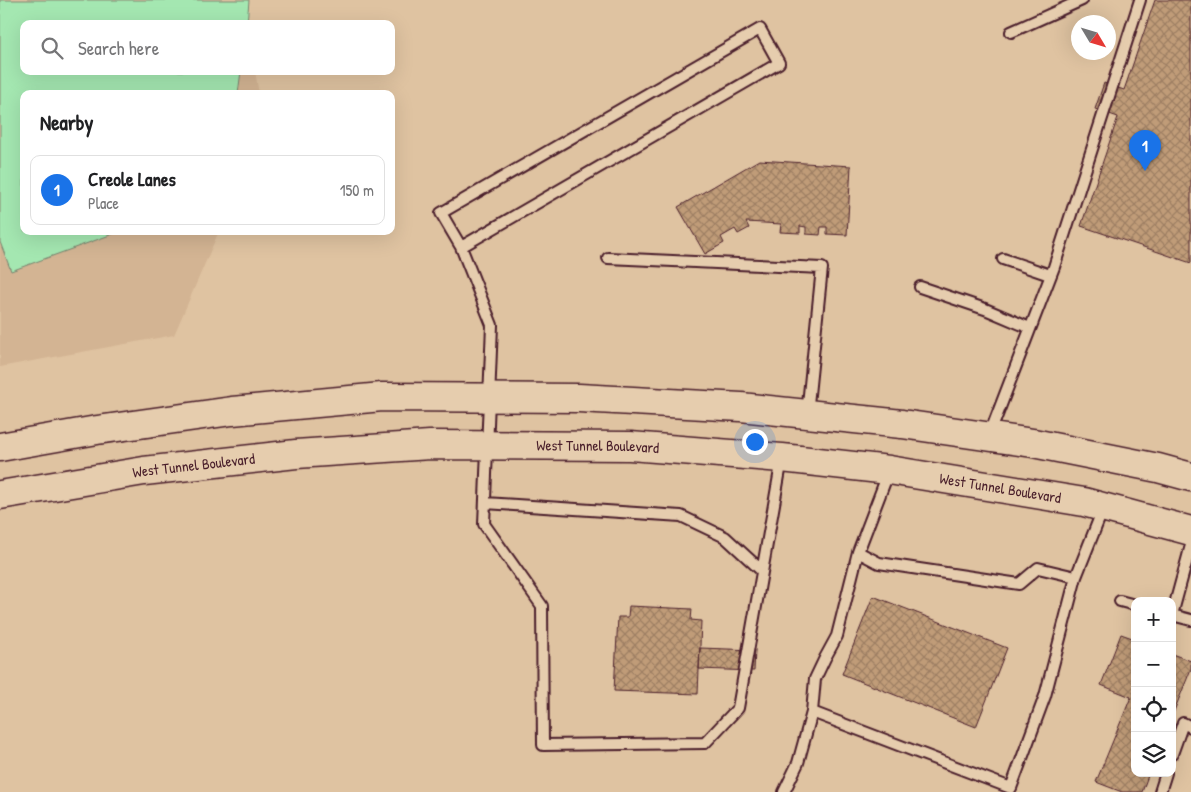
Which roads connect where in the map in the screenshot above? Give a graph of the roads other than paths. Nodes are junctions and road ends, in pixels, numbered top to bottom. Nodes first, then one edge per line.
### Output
1 (1082, 0) edge
2 (1140, 0) edge
3 (1011, 32) dead end
4 (461, 247) junction
5 (608, 258) dead end
6 (1004, 259) dead end
7 (1050, 276) junction
8 (920, 287) dead end
9 (1030, 328) junction
10 (489, 397) junction
11 (807, 414) junction
12 (989, 437) junction
13 (487, 446) junction
14 (0, 447) edge
15 (782, 458) junction
16 (889, 470) junction
17 (1191, 477) edge
18 (0, 495) edge
19 (485, 503) junction
20 (1104, 508) junction
21 (1191, 531) edge
22 (1191, 545) edge
23 (858, 552) junction
24 (762, 571) junction
25 (1076, 577) junction
26 (1120, 601) dead end
27 (1131, 604) edge
28 (1191, 620) edge
29 (812, 712) junction
30 (1191, 727) edge
31 (1176, 742) edge
32 (1165, 777) edge
33 (784, 792) edge
34 (1160, 792) edge

1 - 3 lane
2 - 7 lane
4 - 4 lane
4 - 10 lane
5 - 11 lane
6 - 7 lane
7 - 9 lane
8 - 9 lane
9 - 12 lane
10 - 11 main road
10 - 13 lane
10 - 14 main road
11 - 12 main road
12 - 17 main road
13 - 15 main road, West Tunnel Boulevard
13 - 18 main road, West Tunnel Boulevard
13 - 19 lane
15 - 16 main road, West Tunnel Boulevard
15 - 24 lane
16 - 20 main road, West Tunnel Boulevard
16 - 23 lane
19 - 24 lane
19 - 24 lane
20 - 21 main road, West Tunnel Boulevard
20 - 25 lane
22 - 28 lane
23 - 25 lane
23 - 29 lane
25 - 29 lane
26 - 27 lane
29 - 33 lane
30 - 31 lane
32 - 34 lane

